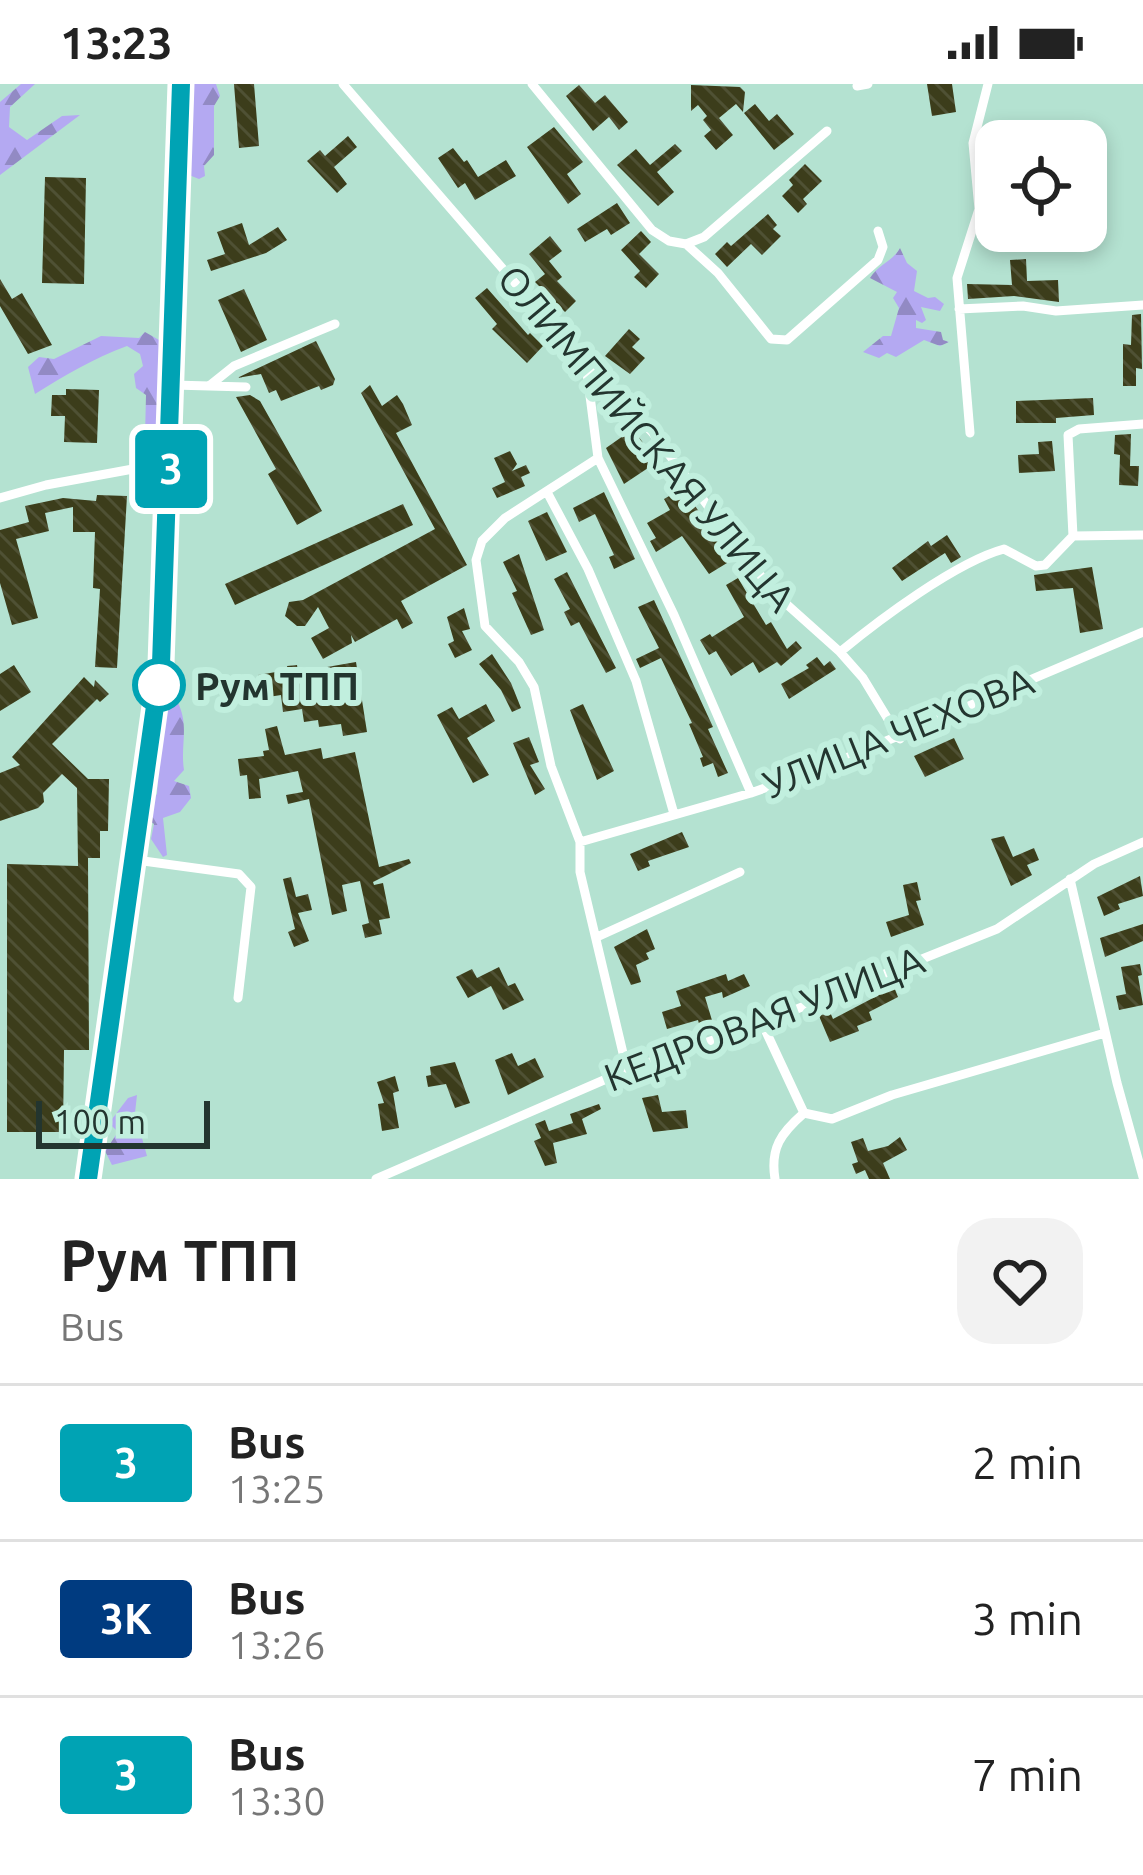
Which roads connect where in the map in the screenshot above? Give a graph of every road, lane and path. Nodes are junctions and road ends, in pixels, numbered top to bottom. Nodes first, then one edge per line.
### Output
1 (181, 84) edge
2 (343, 84) edge
3 (532, 84) edge
4 (988, 84) edge
5 (827, 131) dead end
6 (878, 231) dead end
7 (686, 244) junction
8 (1143, 305) edge
9 (959, 309) junction
10 (335, 324) dead end
11 (586, 365) junction
12 (173, 386) junction
13 (209, 386) junction
14 (246, 386) dead end
15 (1143, 424) edge
16 (970, 434) dead end
17 (598, 458) junction
18 (171, 462) junction
19 (547, 492) junction
20 (0, 498) edge
21 (1143, 535) edge
22 (1072, 536) junction
23 (1143, 632) edge
24 (840, 652) junction
25 (900, 739) junction
26 (751, 793) junction
27 (674, 814) junction
28 (580, 842) junction
29 (1143, 842) edge
30 (136, 860) junction
31 (740, 872) dead end
32 (1070, 879) junction
33 (597, 937) junction
34 (238, 998) dead end
35 (762, 1023) junction
36 (1105, 1033) junction
37 (627, 1070) junction
38 (804, 1113) junction
39 (1143, 1177) edge
40 (88, 1179) edge
41 (376, 1179) edge
42 (775, 1179) edge

1 - 12 street
2 - 11 street, ОЛИМПИЙСКАЯ УЛИЦА
3 - 7 street
4 - 9 street
5 - 7 street
6 - 7 street
8 - 9 street
9 - 16 street
10 - 13 street
11 - 17 street
11 - 24 street, ОЛИМПИЙСКАЯ УЛИЦА
12 - 13 street
12 - 18 street
13 - 14 street
15 - 22 street
17 - 19 street
17 - 26 street
18 - 20 street
18 - 30 street
19 - 27 street
19 - 28 street
21 - 22 street
22 - 24 street
23 - 25 street, УЛИЦА ЧЕХОВА
24 - 25 street, ОЛИМПИЙСКАЯ УЛИЦА
25 - 26 street, УЛИЦА ЧЕХОВА
26 - 27 street, УЛИЦА ЧЕХОВА
27 - 28 street, УЛИЦА ЧЕХОВА
28 - 33 street
29 - 32 street, КЕДРОВАЯ УЛИЦА
30 - 34 street
30 - 40 street
31 - 33 street
32 - 35 street, КЕДРОВАЯ УЛИЦА
32 - 36 street
33 - 37 street
35 - 37 street, КЕДРОВАЯ УЛИЦА
35 - 38 street
36 - 38 street
36 - 39 street
37 - 41 street, КЕДРОВАЯ УЛИЦА
38 - 42 street

